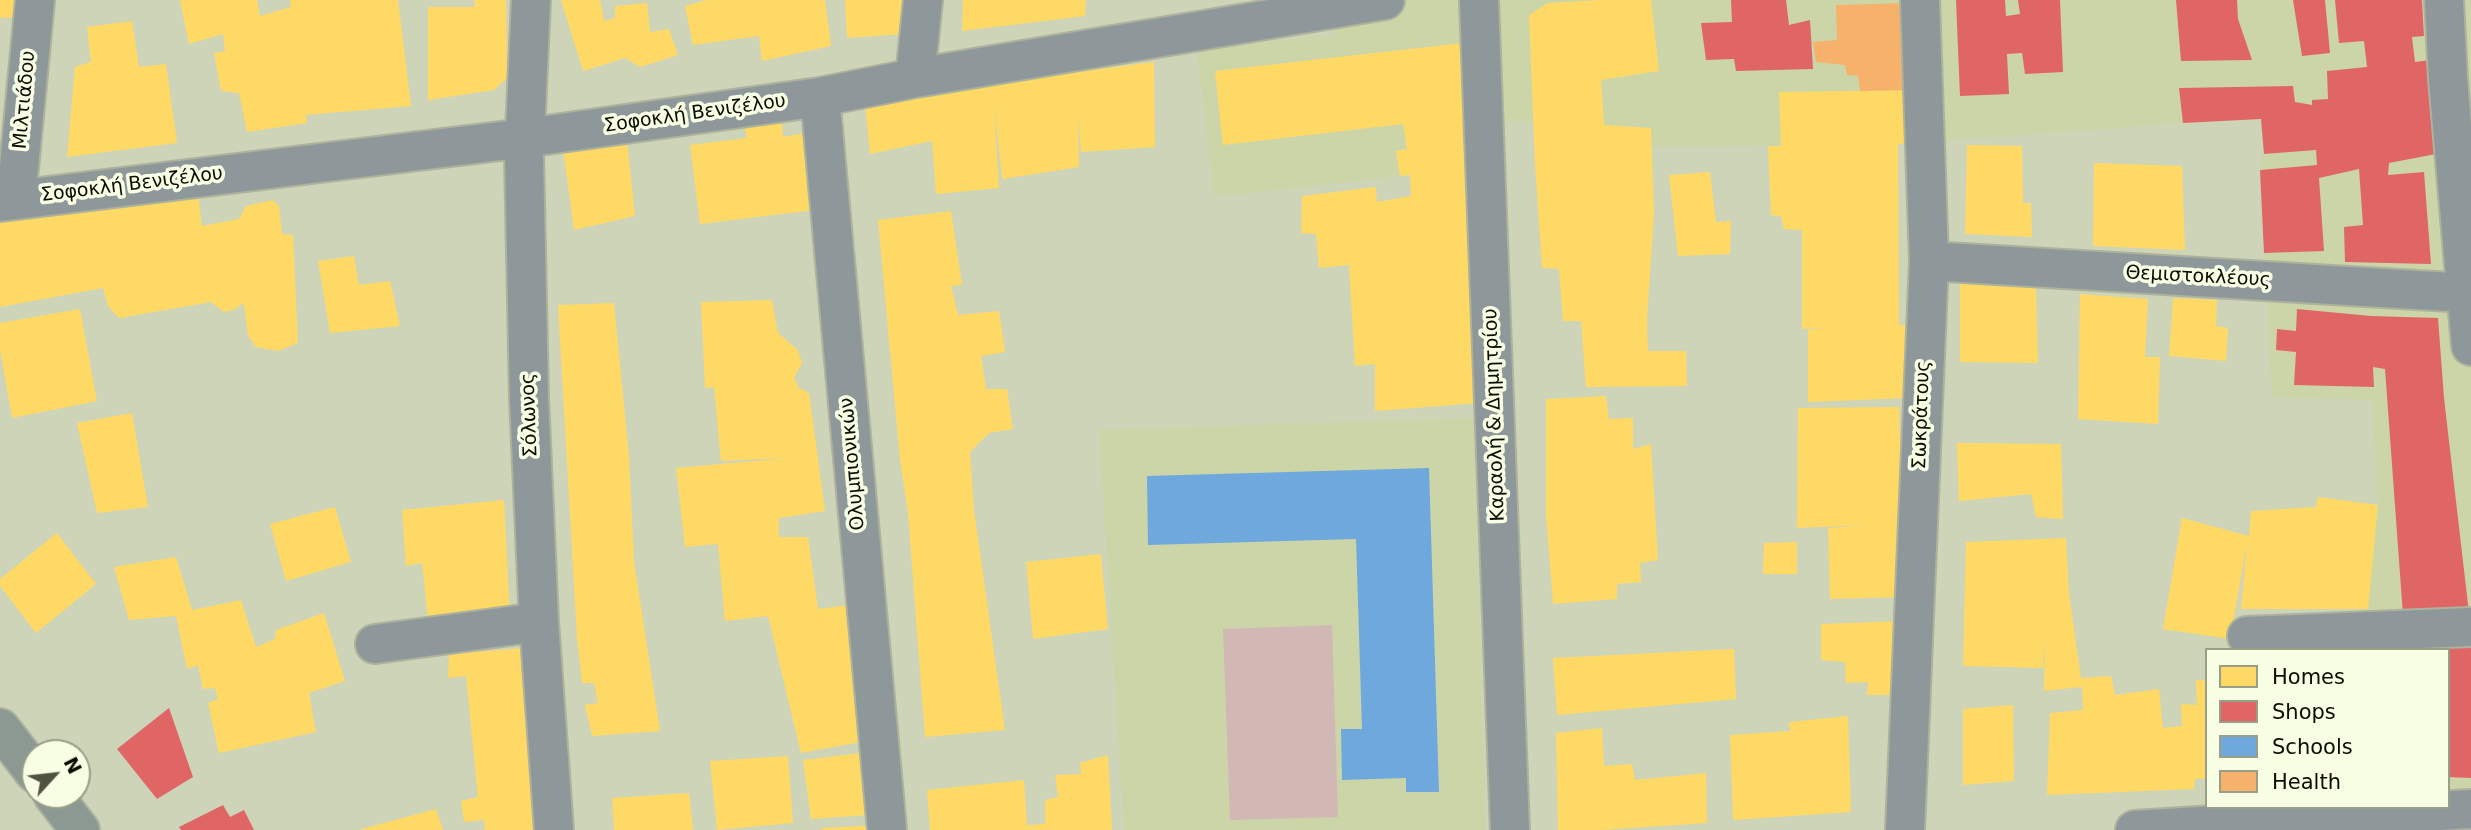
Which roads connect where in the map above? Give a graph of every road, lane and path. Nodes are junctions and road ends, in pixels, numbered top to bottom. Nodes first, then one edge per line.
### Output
1 (34, 0) edge
2 (531, 0) edge
3 (923, 0) edge
4 (1385, 0) edge
5 (1479, 0) edge
6 (1920, 0) edge
7 (2444, 0) edge
8 (915, 78) junction
9 (2460, 79) edge
10 (820, 97) junction
11 (525, 138) junction
12 (8, 201) edge
13 (1929, 261) junction
14 (2467, 293) junction
15 (2471, 346) edge
16 (539, 622) junction
17 (2471, 627) edge
18 (2246, 636) dead end
19 (375, 644) dead end
20 (0, 728) edge
21 (21, 755) edge
22 (63, 809) edge
23 (2471, 809) edge
24 (80, 830) edge
25 (554, 830) edge
26 (887, 830) edge
27 (1510, 830) edge
28 (1905, 830) edge
29 (2135, 830) edge

1 - 12 street, Μιλτιάδου
2 - 11 street, Σόλωνος
3 - 8 street
4 - 8 street, Σοφοκλή Βενιζέλου
5 - 27 street, Καραολή & Δημητρίου
6 - 13 street, Σωκράτους
7 - 9 street
8 - 10 street, Σοφοκλή Βενιζέλου
9 - 14 street
10 - 11 street, Σοφοκλή Βενιζέλου
10 - 26 street, Ολυμπιονικών
11 - 12 street, Σοφοκλή Βενιζέλου
11 - 16 street, Σόλωνος
13 - 14 street, Θεμιστοκλέους
13 - 28 street, Σωκράτους
14 - 15 street
16 - 19 street
16 - 25 street, Σόλωνος
17 - 18 street
20 - 21 main road
22 - 24 main road
23 - 29 street

